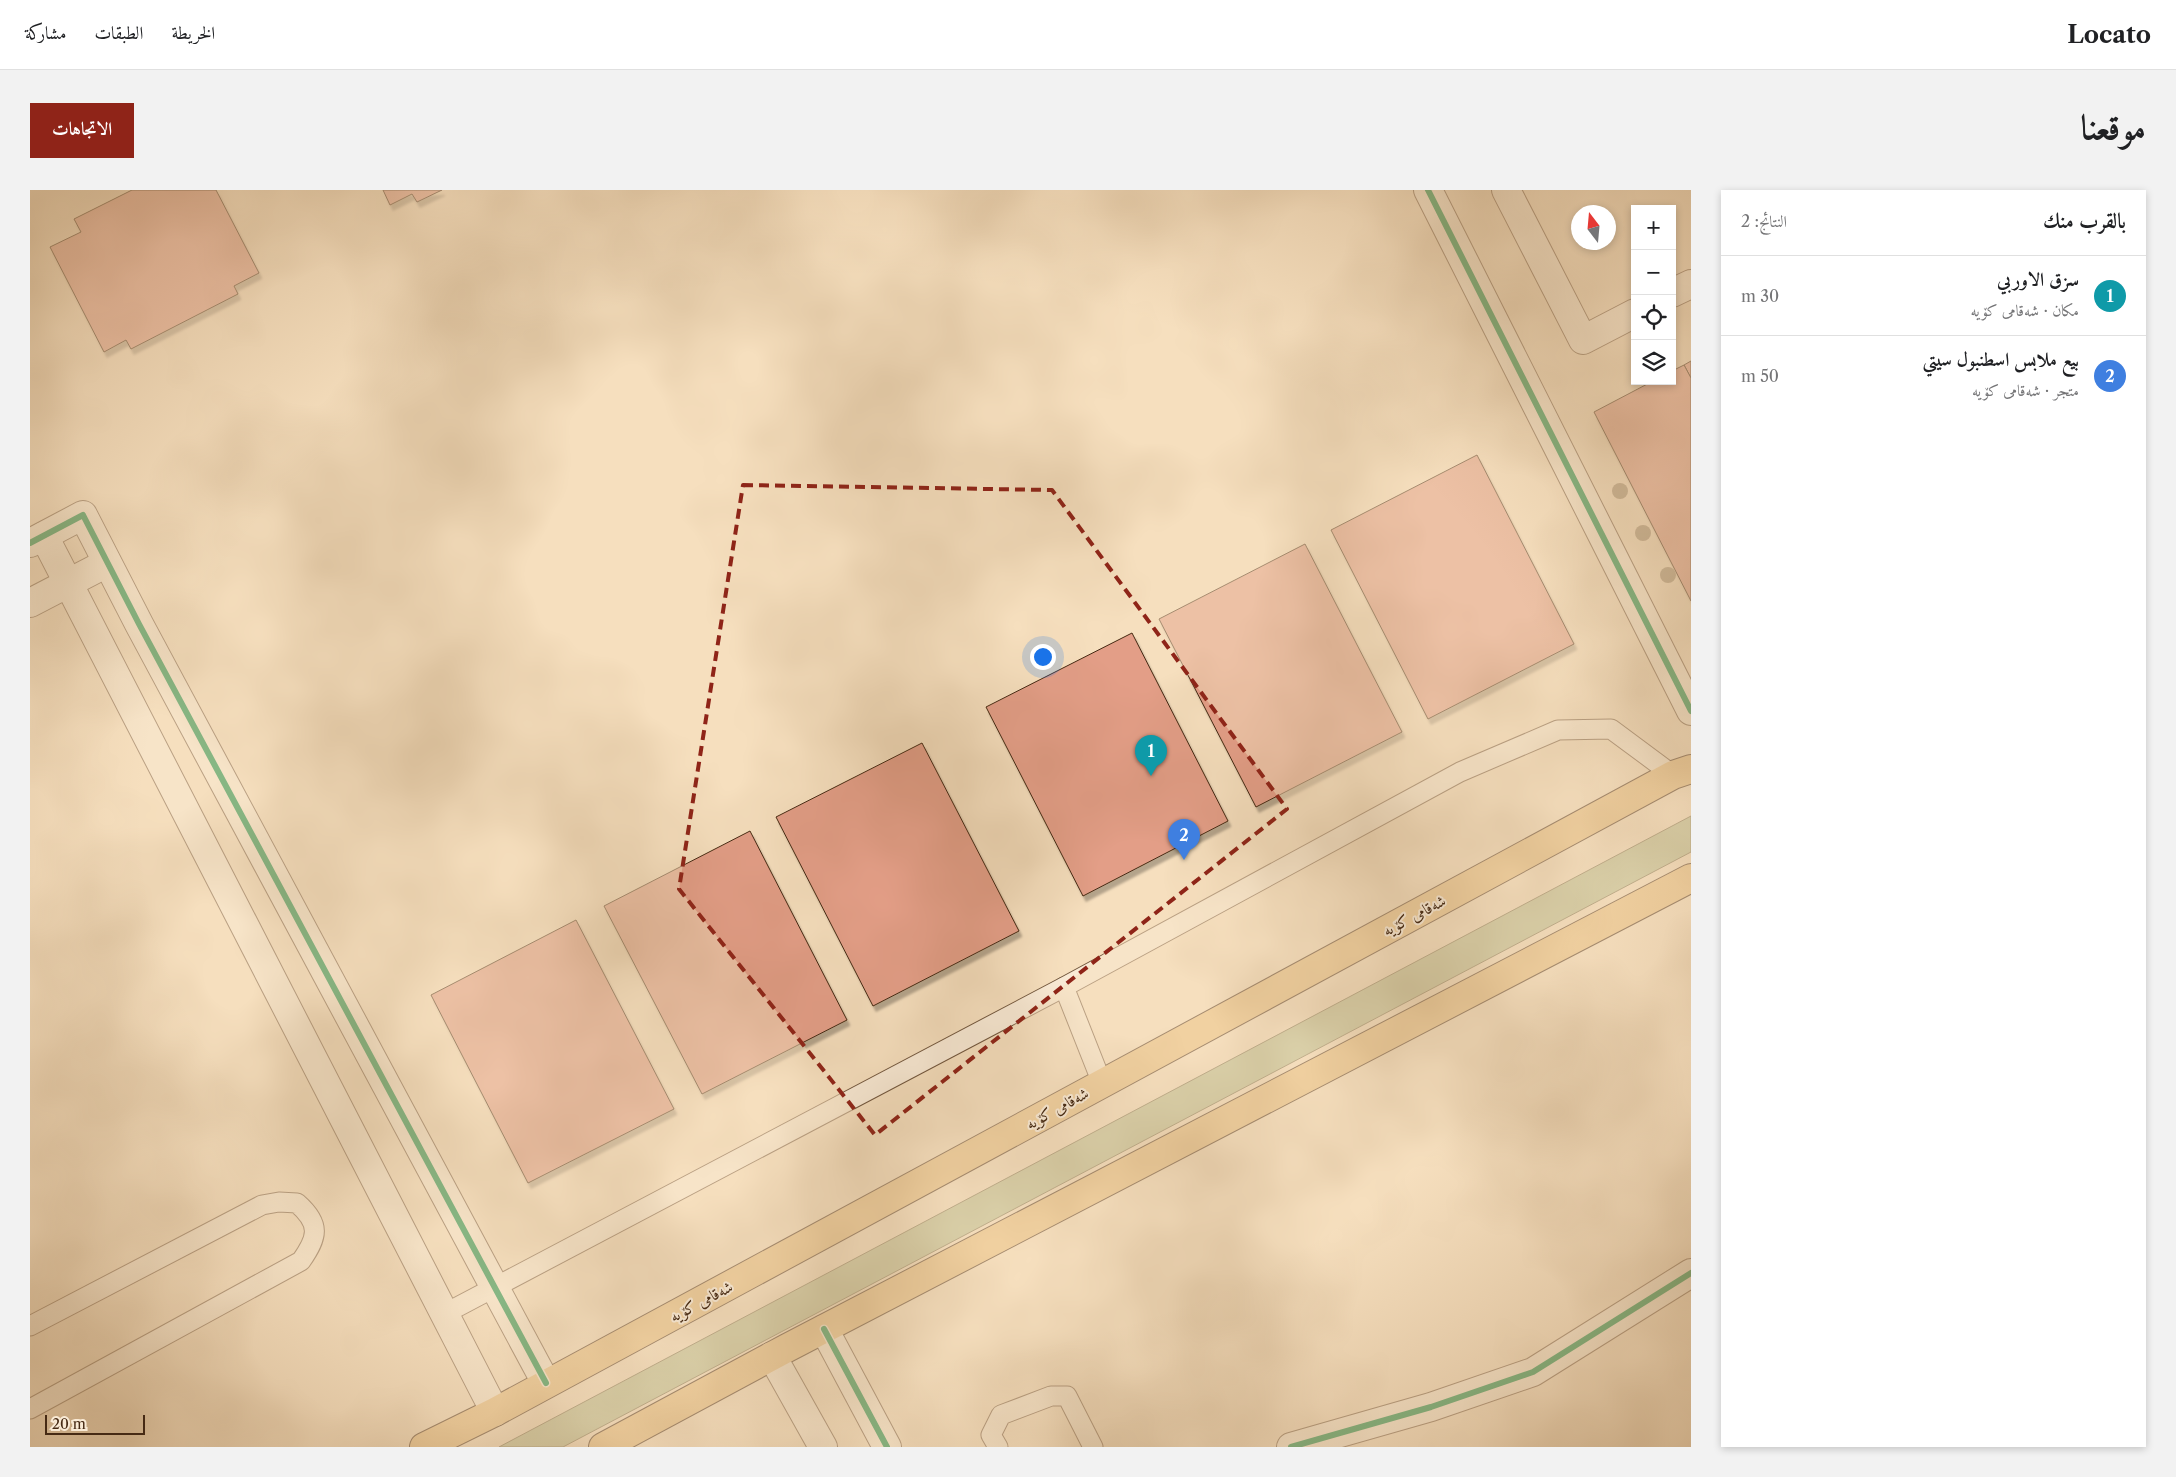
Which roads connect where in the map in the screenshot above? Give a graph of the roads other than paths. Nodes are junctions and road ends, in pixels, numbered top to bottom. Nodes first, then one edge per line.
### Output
1 (1428, 190) edge
2 (1506, 190) edge
3 (1691, 284) edge
4 (1676, 292) edge
5 (1631, 315) edge
6 (37, 539) edge
7 (107, 563) junction
8 (68, 584) junction
9 (30, 603) edge
10 (1691, 711) edge
11 (1682, 772) edge
12 (1691, 878) edge
13 (1064, 987) junction
14 (1102, 1083) junction
15 (1691, 1272) edge
16 (494, 1288) junction
17 (446, 1313) junction
18 (30, 1326) edge
19 (824, 1329) junction
20 (772, 1356) junction
21 (546, 1383) junction
22 (30, 1408) edge
23 (495, 1412) junction
24 (424, 1447) edge
25 (603, 1447) edge
26 (824, 1447) edge
27 (887, 1447) edge
28 (998, 1447) edge
29 (1093, 1447) edge
30 (1291, 1447) edge

1 - 10 street
2 - 5 street
3 - 4 street
6 - 7 street
6 - 8 street
7 - 8 street
7 - 16 street
8 - 9 street
8 - 17 street
11 - 13 lane
11 - 14 highway, شەقامی کۆیە
12 - 19 highway
13 - 14 lane
13 - 16 lane
14 - 21 highway, شەقامی کۆیە
15 - 30 street
16 - 17 lane
16 - 21 street
17 - 23 street
18 - 22 lane
19 - 20 highway
19 - 27 street
20 - 25 highway
20 - 26 street
21 - 23 highway, شەقامی کۆیە
23 - 24 highway, شەقامی کۆیە
28 - 29 lane

